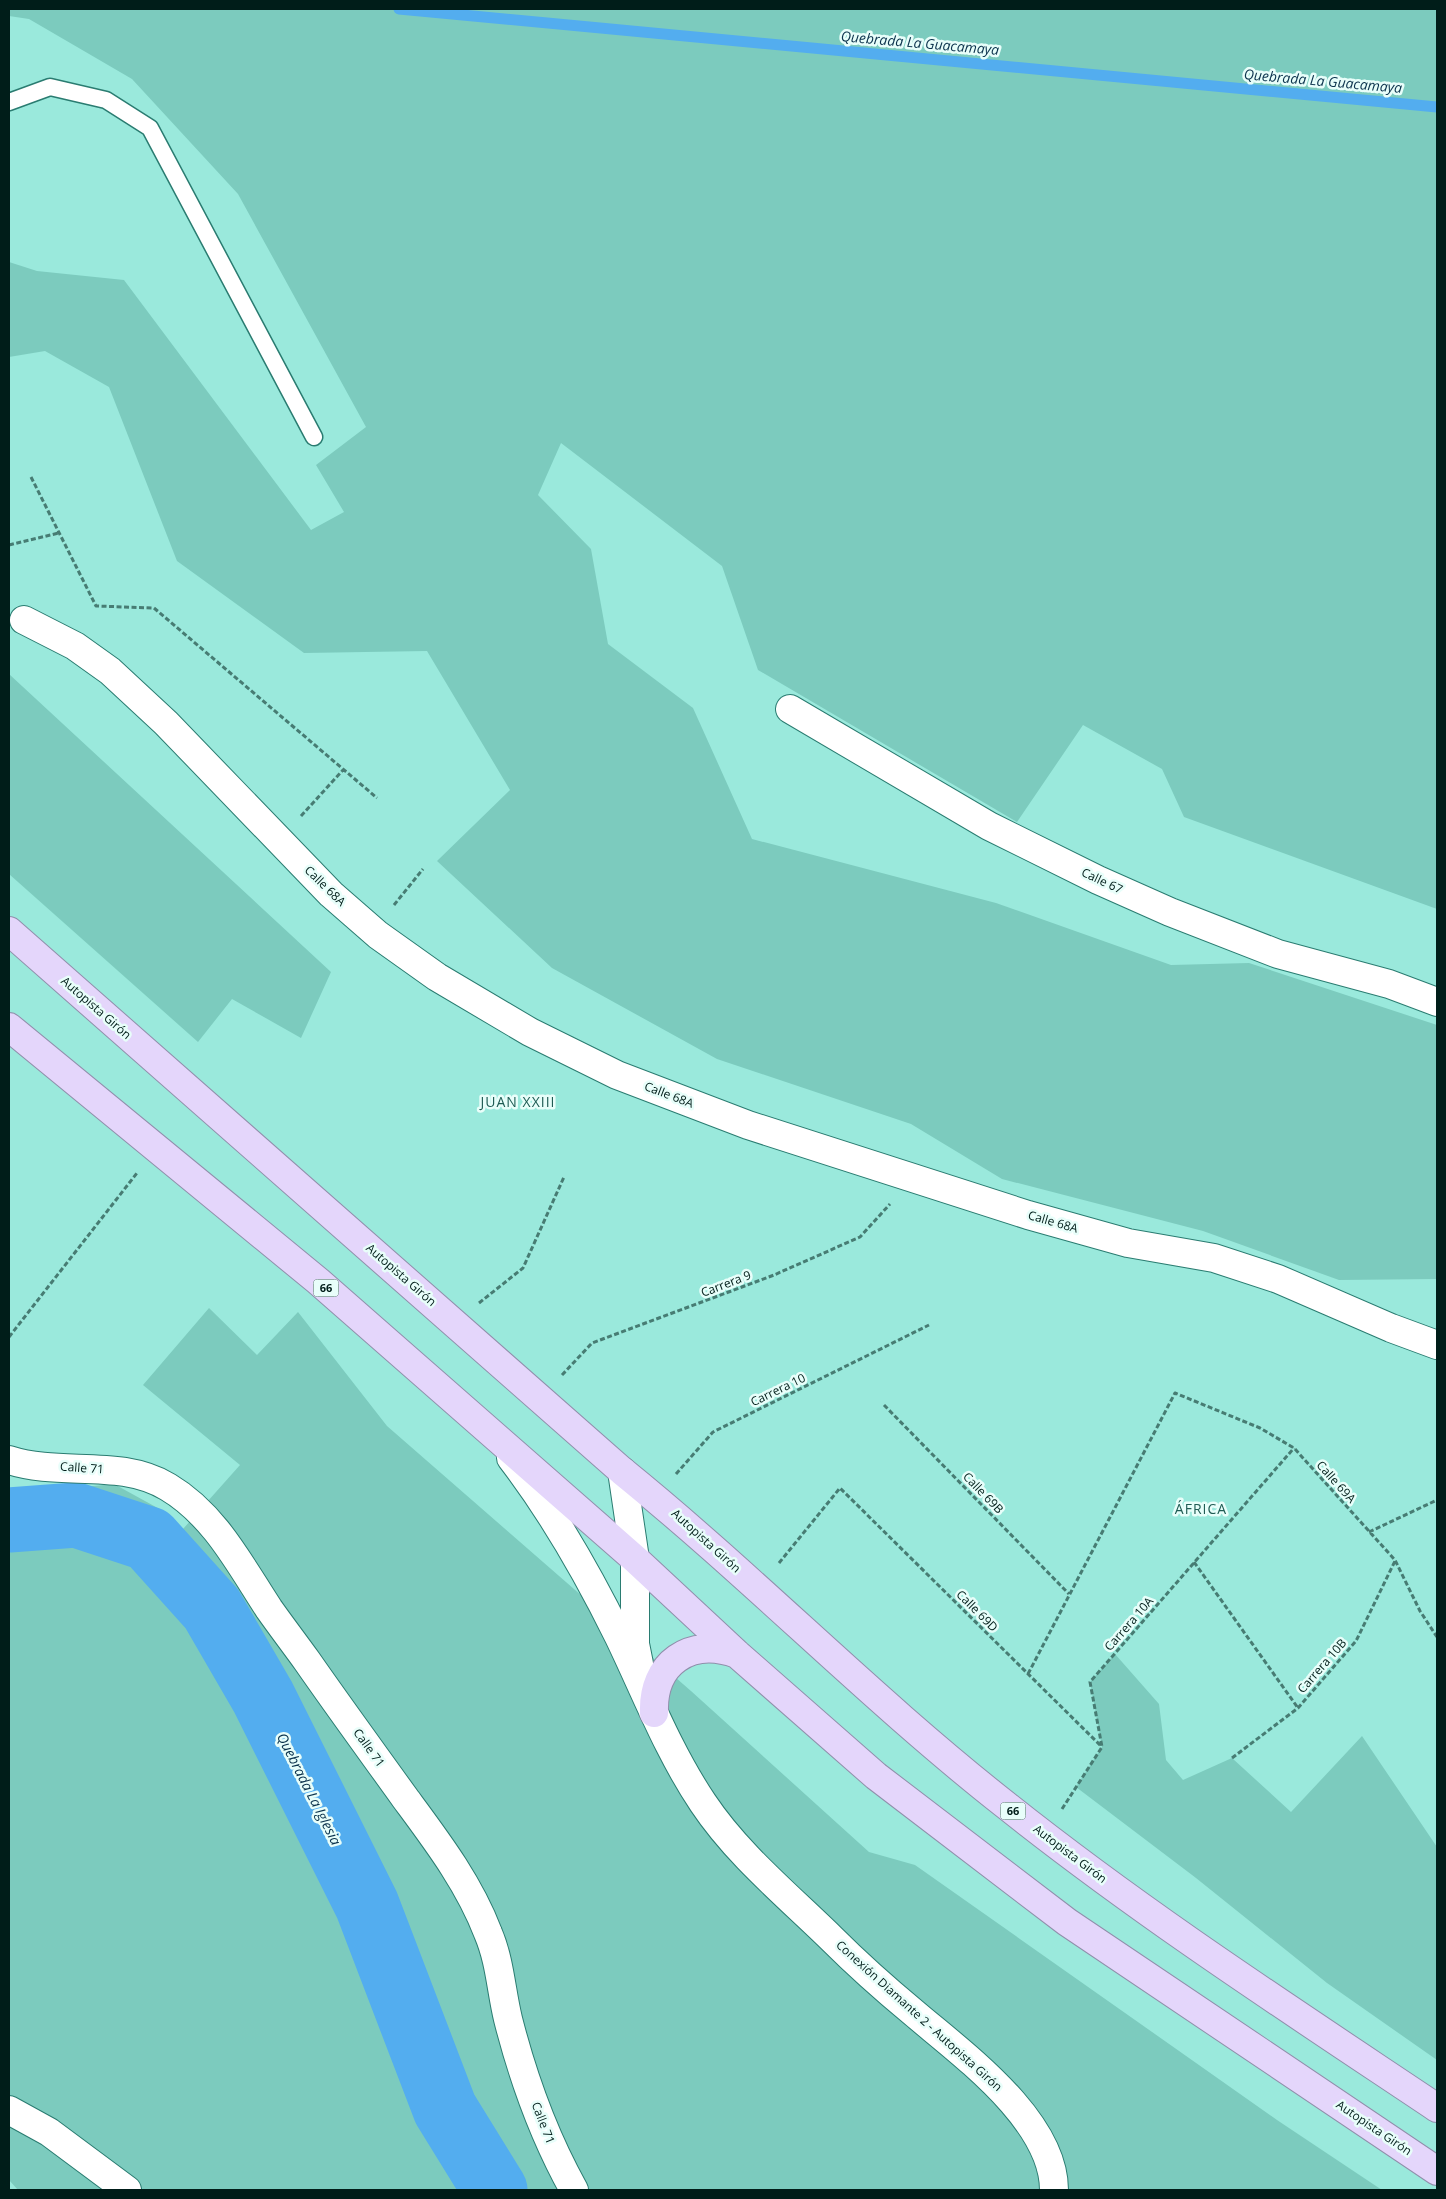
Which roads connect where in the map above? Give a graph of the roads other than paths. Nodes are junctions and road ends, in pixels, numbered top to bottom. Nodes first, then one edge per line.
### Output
1 (9, 102) edge
2 (314, 437) dead end
3 (24, 620) dead end
4 (790, 709) dead end
5 (9, 930) edge
6 (1437, 1002) edge
7 (9, 1027) edge
8 (1437, 1345) edge
9 (498, 1440) junction
10 (9, 1460) edge
11 (622, 1471) junction
12 (635, 1559) junction
13 (737, 1654) junction
14 (654, 1713) junction
15 (1437, 2108) edge
16 (9, 2110) edge
17 (1437, 2171) edge
18 (127, 2190) edge
19 (574, 2190) edge
20 (1054, 2190) edge

1 - 2 lane
3 - 8 street, Calle 68A
4 - 6 street, Calle 67
5 - 11 highway, Autopista Girón / 66
7 - 9 highway, Autopista Girón / 66
9 - 12 highway, Autopista Girón / 66
9 - 14 street, Conexión Diamante 2 - Autopista Girón
10 - 19 street, Calle 71
11 - 12 street, Conexión Diamante 2 - Autopista Girón
11 - 15 highway, Autopista Girón / 66
12 - 13 highway, Autopista Girón / 66
12 - 14 street, Conexión Diamante 2 - Autopista Girón
13 - 14 highway
13 - 17 highway, Autopista Girón / 66
14 - 20 street, Conexión Diamante 2 - Autopista Girón
16 - 18 street

